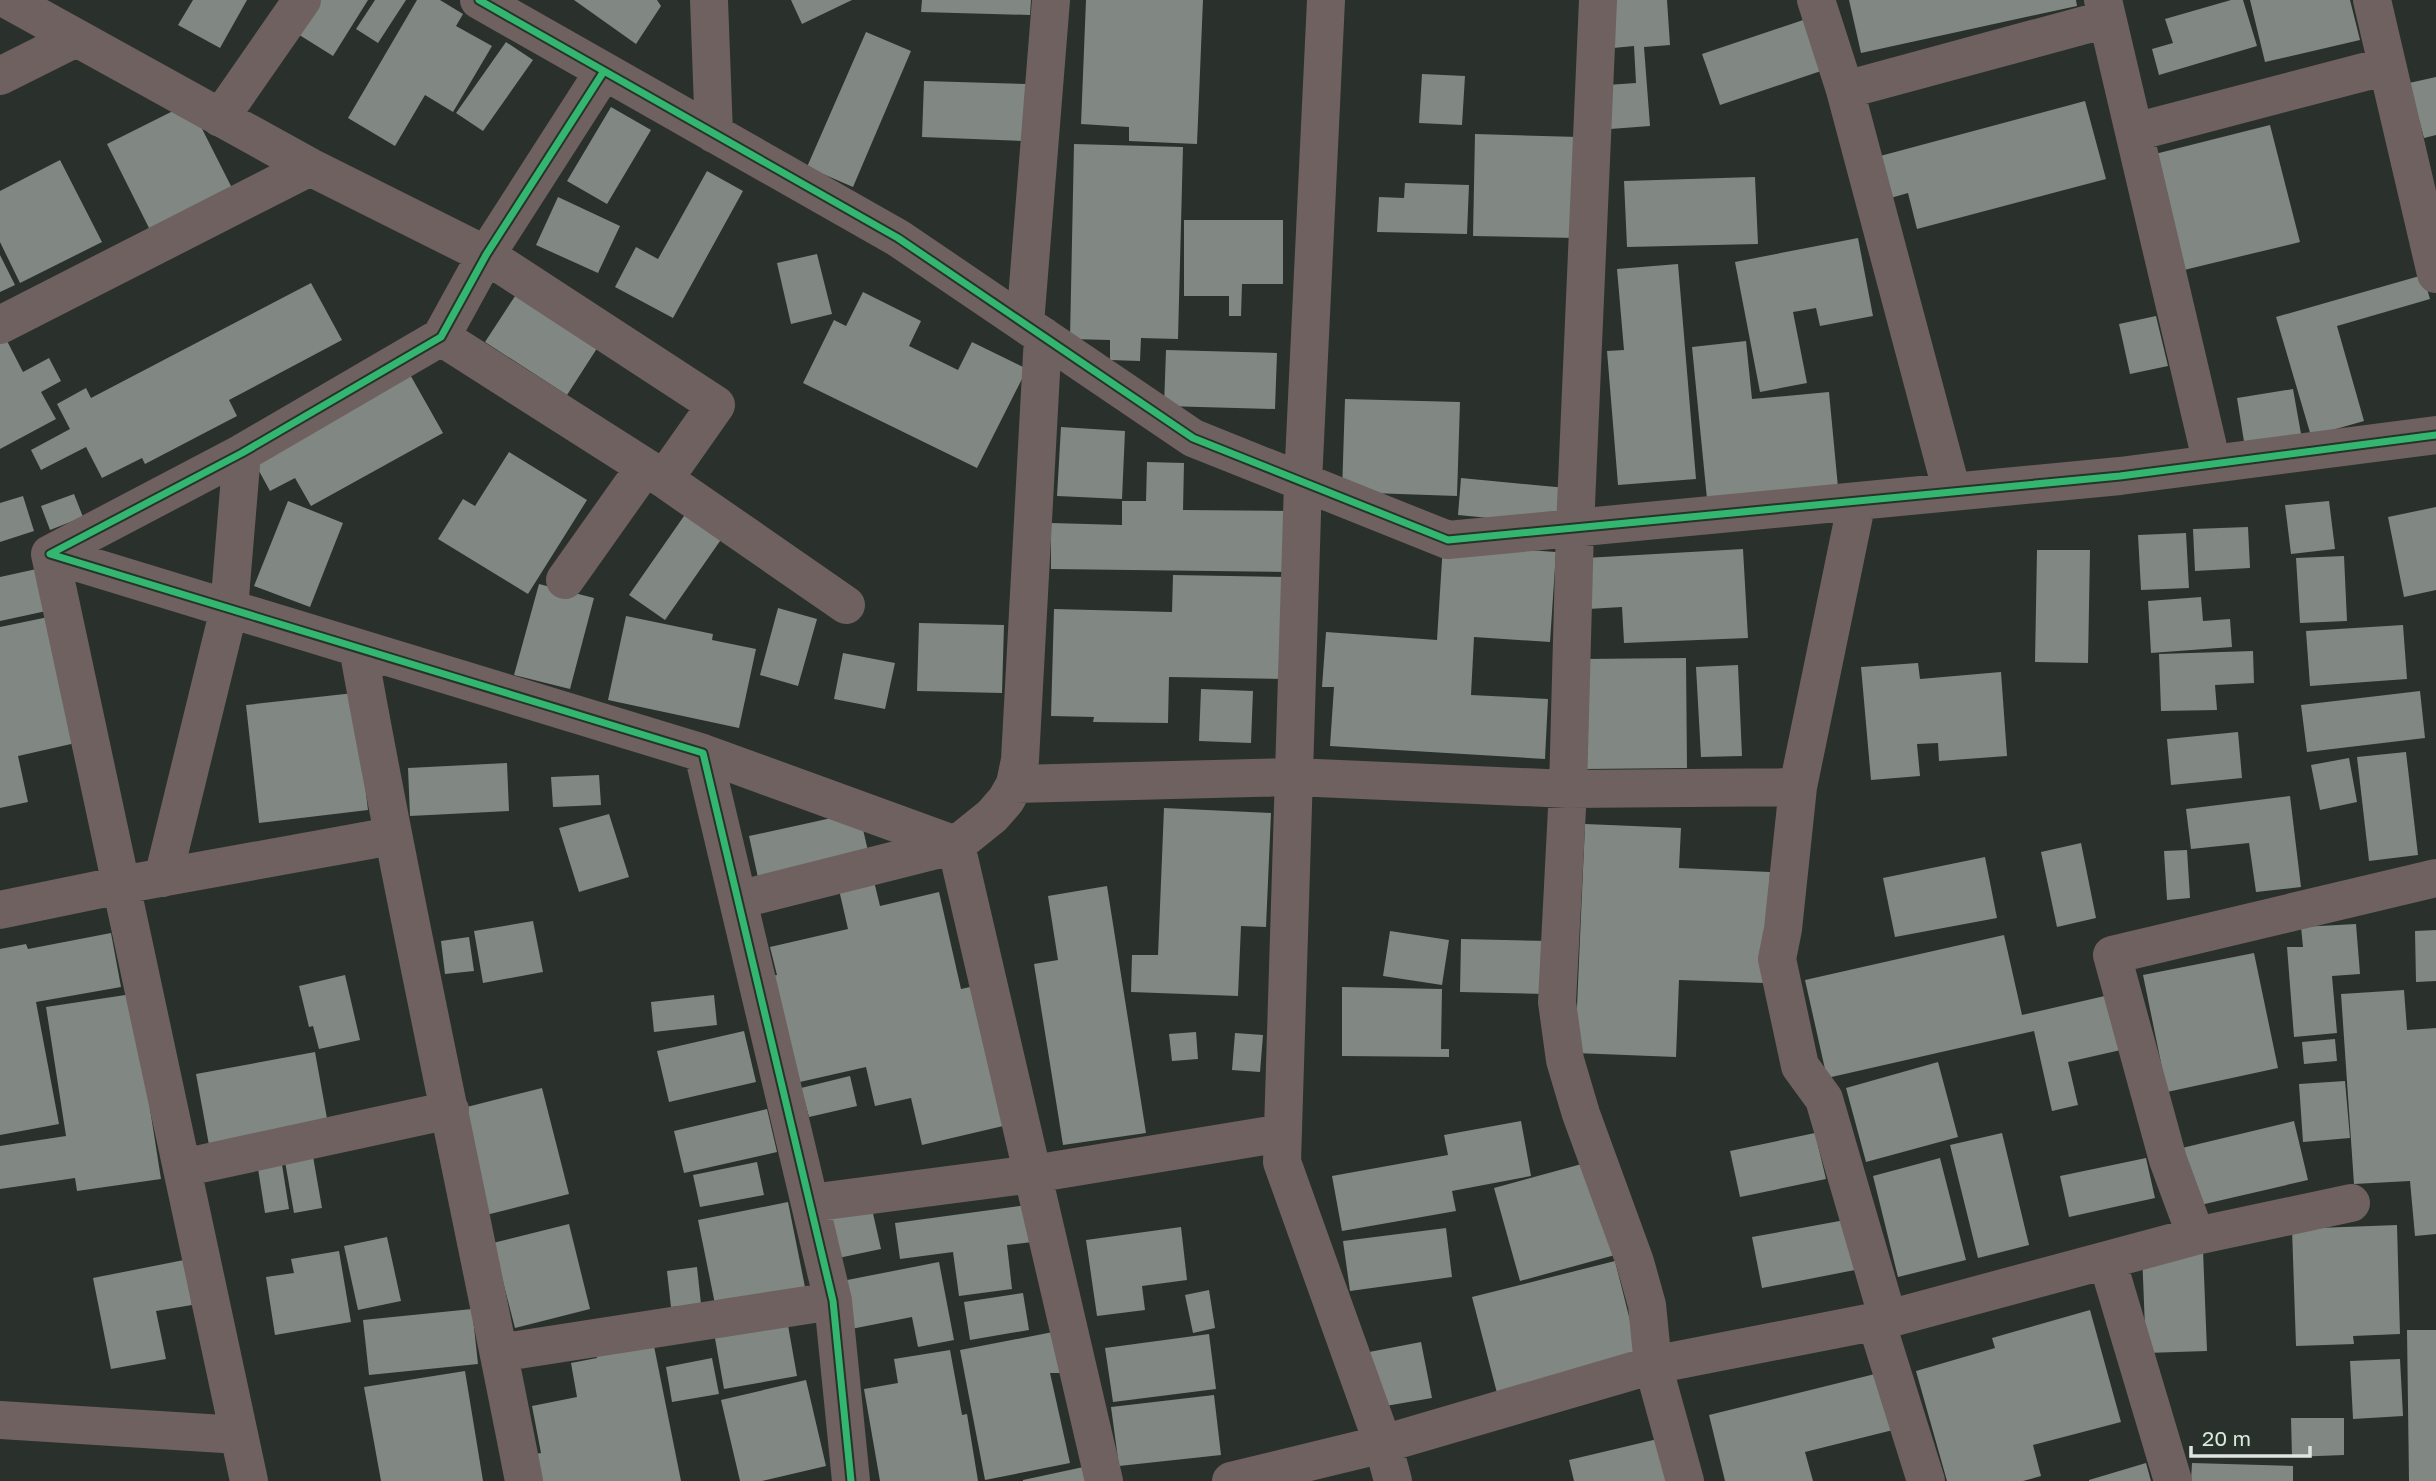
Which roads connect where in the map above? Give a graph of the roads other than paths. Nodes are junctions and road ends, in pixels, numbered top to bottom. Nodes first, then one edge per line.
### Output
1 (8, 0) edge
2 (302, 0) edge
3 (479, 0) edge
4 (709, 0) edge
5 (1051, 0) edge
6 (1326, 0) edge
7 (1598, 0) edge
8 (1816, 0) edge
9 (2372, 0) edge
10 (2105, 9) edge
11 (76, 38) junction
12 (2387, 66) junction
13 (604, 71) junction
14 (0, 76) edge
15 (1845, 90) junction
16 (220, 118) junction
17 (2135, 132) junction
18 (714, 134) junction
19 (310, 167) junction
20 (2424, 168) edge
21 (486, 256) junction
22 (2436, 274) edge
23 (0, 325) edge
24 (1034, 330) junction
25 (441, 337) junction
26 (2436, 435) edge
27 (242, 453) junction
28 (2212, 464) junction
29 (654, 473) junction
30 (1303, 482) junction
31 (1952, 492) junction
32 (1857, 501) junction
33 (1575, 528) junction
34 (50, 554) junction
35 (565, 580) dead end
36 (846, 605) dead end
37 (229, 609) junction
38 (358, 648) junction
39 (703, 753) junction
40 (1294, 777) junction
41 (1016, 784) junction
42 (1798, 787) junction
43 (1568, 789) junction
44 (392, 836) junction
45 (956, 845) junction
46 (2436, 877) edge
47 (163, 878) junction
48 (121, 885) junction
49 (738, 900) junction
50 (0, 910) edge
51 (450, 1110) junction
52 (1283, 1133) junction
53 (182, 1168) junction
54 (1033, 1174) junction
55 (810, 1203) junction
56 (2351, 1203) dead end
57 (2196, 1236) junction
58 (2107, 1260) junction
59 (833, 1301) junction
60 (1882, 1320) junction
61 (499, 1353) junction
62 (1653, 1365) junction
63 (0, 1420) edge
64 (239, 1435) junction
65 (1383, 1444) junction
66 (249, 1481) edge
67 (524, 1481) edge
68 (851, 1481) edge
69 (1104, 1481) edge
70 (1231, 1481) edge
71 (1393, 1481) edge
72 (1685, 1481) edge
73 (1926, 1481) edge
74 (2173, 1481) edge

1 - 11 street
2 - 16 street
3 - 13 street
4 - 18 street
5 - 24 street
6 - 30 street
7 - 33 street
8 - 15 street
9 - 12 street
10 - 15 street
10 - 17 street
11 - 14 street
11 - 16 street
12 - 17 street
12 - 20 street
13 - 18 street
13 - 21 street
15 - 31 street
16 - 19 street
17 - 28 street
18 - 24 street
19 - 21 street
19 - 23 street
20 - 22 street
21 - 25 street
21 - 29 street
24 - 30 street
24 - 41 street
25 - 27 street
25 - 29 street
26 - 28 street
27 - 34 street
27 - 37 street
28 - 31 street
29 - 35 street
29 - 36 street
30 - 33 street
30 - 40 street
31 - 32 street
32 - 33 street
32 - 42 street
33 - 43 street
34 - 37 street
34 - 48 street
37 - 38 street
37 - 47 street
38 - 39 street
38 - 44 street
39 - 45 street
39 - 49 street
40 - 41 street
40 - 43 street
40 - 52 street
41 - 45 street
42 - 43 street
42 - 60 street
43 - 62 street
44 - 47 street
44 - 51 street
45 - 49 street
45 - 54 street
46 - 57 street
47 - 48 street
48 - 50 street
48 - 53 street
49 - 55 street
51 - 53 street
51 - 61 street
52 - 54 street
52 - 65 street
53 - 64 street
54 - 55 street
54 - 69 street
55 - 59 street
56 - 57 street
57 - 58 street
58 - 60 street
58 - 74 street
59 - 61 street
59 - 68 street
60 - 62 street
60 - 73 street
61 - 67 street
62 - 65 street
62 - 72 street
63 - 64 street
64 - 66 street
65 - 70 street
65 - 71 street

